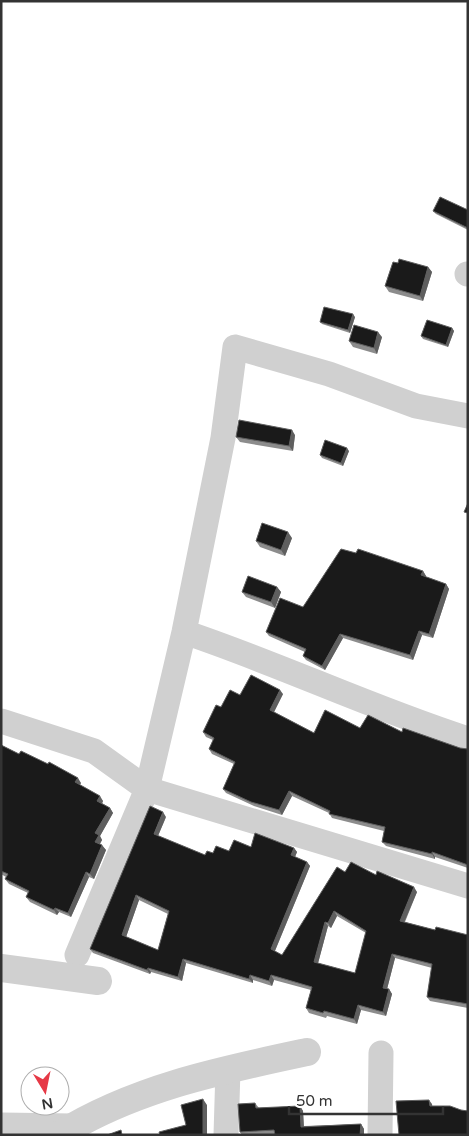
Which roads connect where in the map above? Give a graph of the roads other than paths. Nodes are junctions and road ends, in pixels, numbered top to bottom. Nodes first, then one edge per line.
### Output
1 (468, 416) edge
2 (184, 632) junction
3 (1, 721) edge
4 (468, 739) edge
5 (147, 789) junction
6 (468, 886) edge
7 (77, 955) dead end
8 (1, 968) edge
9 (98, 981) dead end
10 (307, 1052) dead end
11 (382, 1052) dead end
12 (228, 1069) junction
13 (1, 1126) edge
14 (68, 1132) edge
15 (226, 1135) edge
16 (380, 1135) edge

1 - 2 street
2 - 4 street
2 - 5 street
3 - 5 street
5 - 6 street
5 - 7 street
8 - 9 street
10 - 12 street
11 - 16 street
12 - 14 street
12 - 15 street
13 - 14 street

